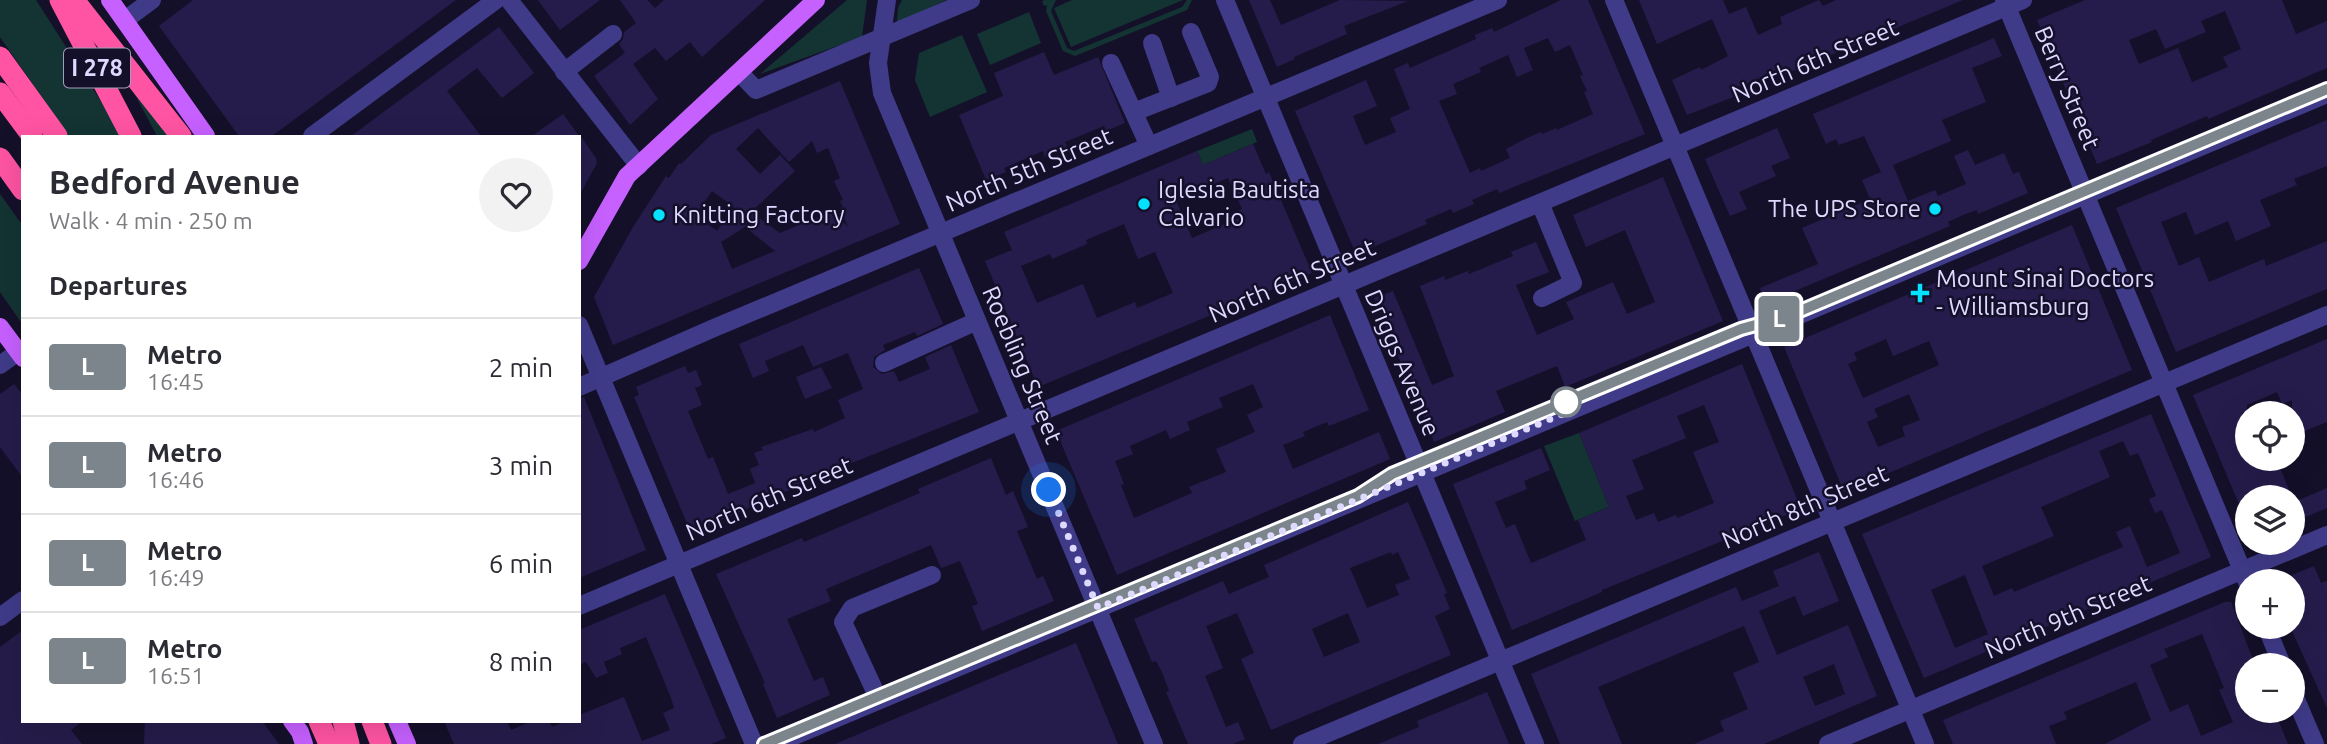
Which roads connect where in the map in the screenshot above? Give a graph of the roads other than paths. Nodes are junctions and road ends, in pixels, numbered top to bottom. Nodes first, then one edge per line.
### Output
1 (60, 0) edge
2 (74, 0) edge
3 (110, 0) edge
4 (152, 0) edge
5 (496, 0) edge
6 (509, 0) edge
7 (816, 0) edge
8 (887, 0) edge
9 (971, 0) edge
10 (1225, 0) edge
11 (1498, 0) edge
12 (1614, 0) edge
13 (2011, 2) edge
14 (125, 20) junction
15 (1191, 32) dead end
16 (613, 34) dead end
17 (883, 37) junction
18 (1152, 43) dead end
19 (0, 57) edge
20 (1111, 63) dead end
21 (564, 72) junction
22 (740, 73) junction
23 (0, 93) edge
24 (2327, 94) edge
25 (1171, 98) junction
26 (1264, 98) junction
27 (1134, 111) junction
28 (322, 134) edge
29 (31, 135) edge
30 (56, 135) edge
31 (130, 135) edge
32 (180, 135) edge
33 (205, 135) edge
34 (1149, 146) junction
35 (1675, 146) junction
36 (0, 158) edge
37 (639, 166) junction
38 (21, 187) edge
39 (2086, 195) junction
40 (1541, 203) junction
41 (939, 234) junction
42 (581, 257) edge
43 (1343, 286) junction
44 (1542, 299) dead end
45 (2327, 315) edge
46 (977, 321) junction
47 (0, 327) edge
48 (581, 330) edge
49 (1754, 334) junction
50 (20, 355) edge
51 (884, 363) dead end
52 (0, 365) edge
53 (602, 378) junction
54 (2164, 383) junction
55 (581, 386) edge
56 (1020, 421) junction
57 (1421, 473) junction
58 (1832, 522) junction
59 (2327, 535) edge
60 (679, 564) junction
61 (2242, 569) edge
62 (2259, 569) edge
63 (932, 575) dead end
64 (2235, 580) edge
65 (21, 601) edge
66 (581, 605) edge
67 (1098, 608) junction
68 (0, 617) edge
69 (1501, 661) junction
70 (879, 700) junction
71 (1911, 709) junction
72 (2305, 721) edge
73 (293, 723) edge
74 (320, 723) edge
75 (332, 723) edge
76 (343, 723) edge
77 (373, 723) edge
78 (398, 723) edge
79 (304, 744) edge
80 (320, 744) edge
81 (329, 744) edge
82 (349, 744) edge
83 (382, 744) edge
84 (407, 744) edge
85 (754, 744) edge
86 (775, 744) edge
87 (1154, 744) edge
88 (1302, 744) edge
89 (1535, 744) edge
90 (1828, 744) edge
91 (1925, 744) edge
92 (2315, 744) edge

1 - 31 highway, I 278
2 - 32 highway
3 - 14 main road
4 - 14 street
5 - 28 street
6 - 21 street
7 - 22 main road
8 - 17 street, Roebling Street
9 - 17 street
10 - 26 street, Driggs Avenue
11 - 26 street, North 5th Street
12 - 35 street
13 - 35 street, North 6th Street
13 - 39 street, Berry Street
14 - 33 main road
15 - 25 street
16 - 21 street
17 - 22 street
17 - 41 street, Roebling Street
18 - 25 street
19 - 30 highway
20 - 27 street
21 - 37 street
22 - 37 main road
23 - 29 highway
24 - 39 street
25 - 27 street
26 - 34 street, North 5th Street
26 - 43 street, Driggs Avenue
27 - 34 street
34 - 41 street, North 5th Street
35 - 40 street, North 6th Street
35 - 49 street
36 - 38 highway
37 - 42 main road
39 - 49 street
39 - 54 street, Berry Street
40 - 43 street, North 6th Street
40 - 44 street
41 - 46 street, Roebling Street
41 - 53 street, North 5th Street
43 - 56 street, North 6th Street
43 - 57 street, Driggs Avenue
45 - 54 street, North 8th Street
46 - 51 street
46 - 56 street, Roebling Street
47 - 50 main road
48 - 53 street
49 - 57 street
49 - 58 street
50 - 52 street
53 - 55 street, North 5th Street
53 - 60 street
54 - 58 street, North 8th Street
54 - 61 street, Berry Street
56 - 60 street, North 6th Street
56 - 67 street, Roebling Street
57 - 67 street
57 - 69 street, Driggs Avenue
58 - 69 street, North 8th Street
58 - 71 street
59 - 62 street, North 9th Street
60 - 66 street, North 6th Street
60 - 85 street
63 - 70 street
64 - 71 street, North 9th Street
65 - 68 street
67 - 70 street
67 - 87 street, Roebling Street
69 - 88 street, North 8th Street
69 - 89 street, Driggs Avenue
70 - 86 street
71 - 90 street, North 9th Street
71 - 91 street
72 - 92 street
73 - 79 main road
74 - 81 highway, bridge
75 - 80 main road
76 - 82 highway
77 - 83 highway, bridge
78 - 84 main road

